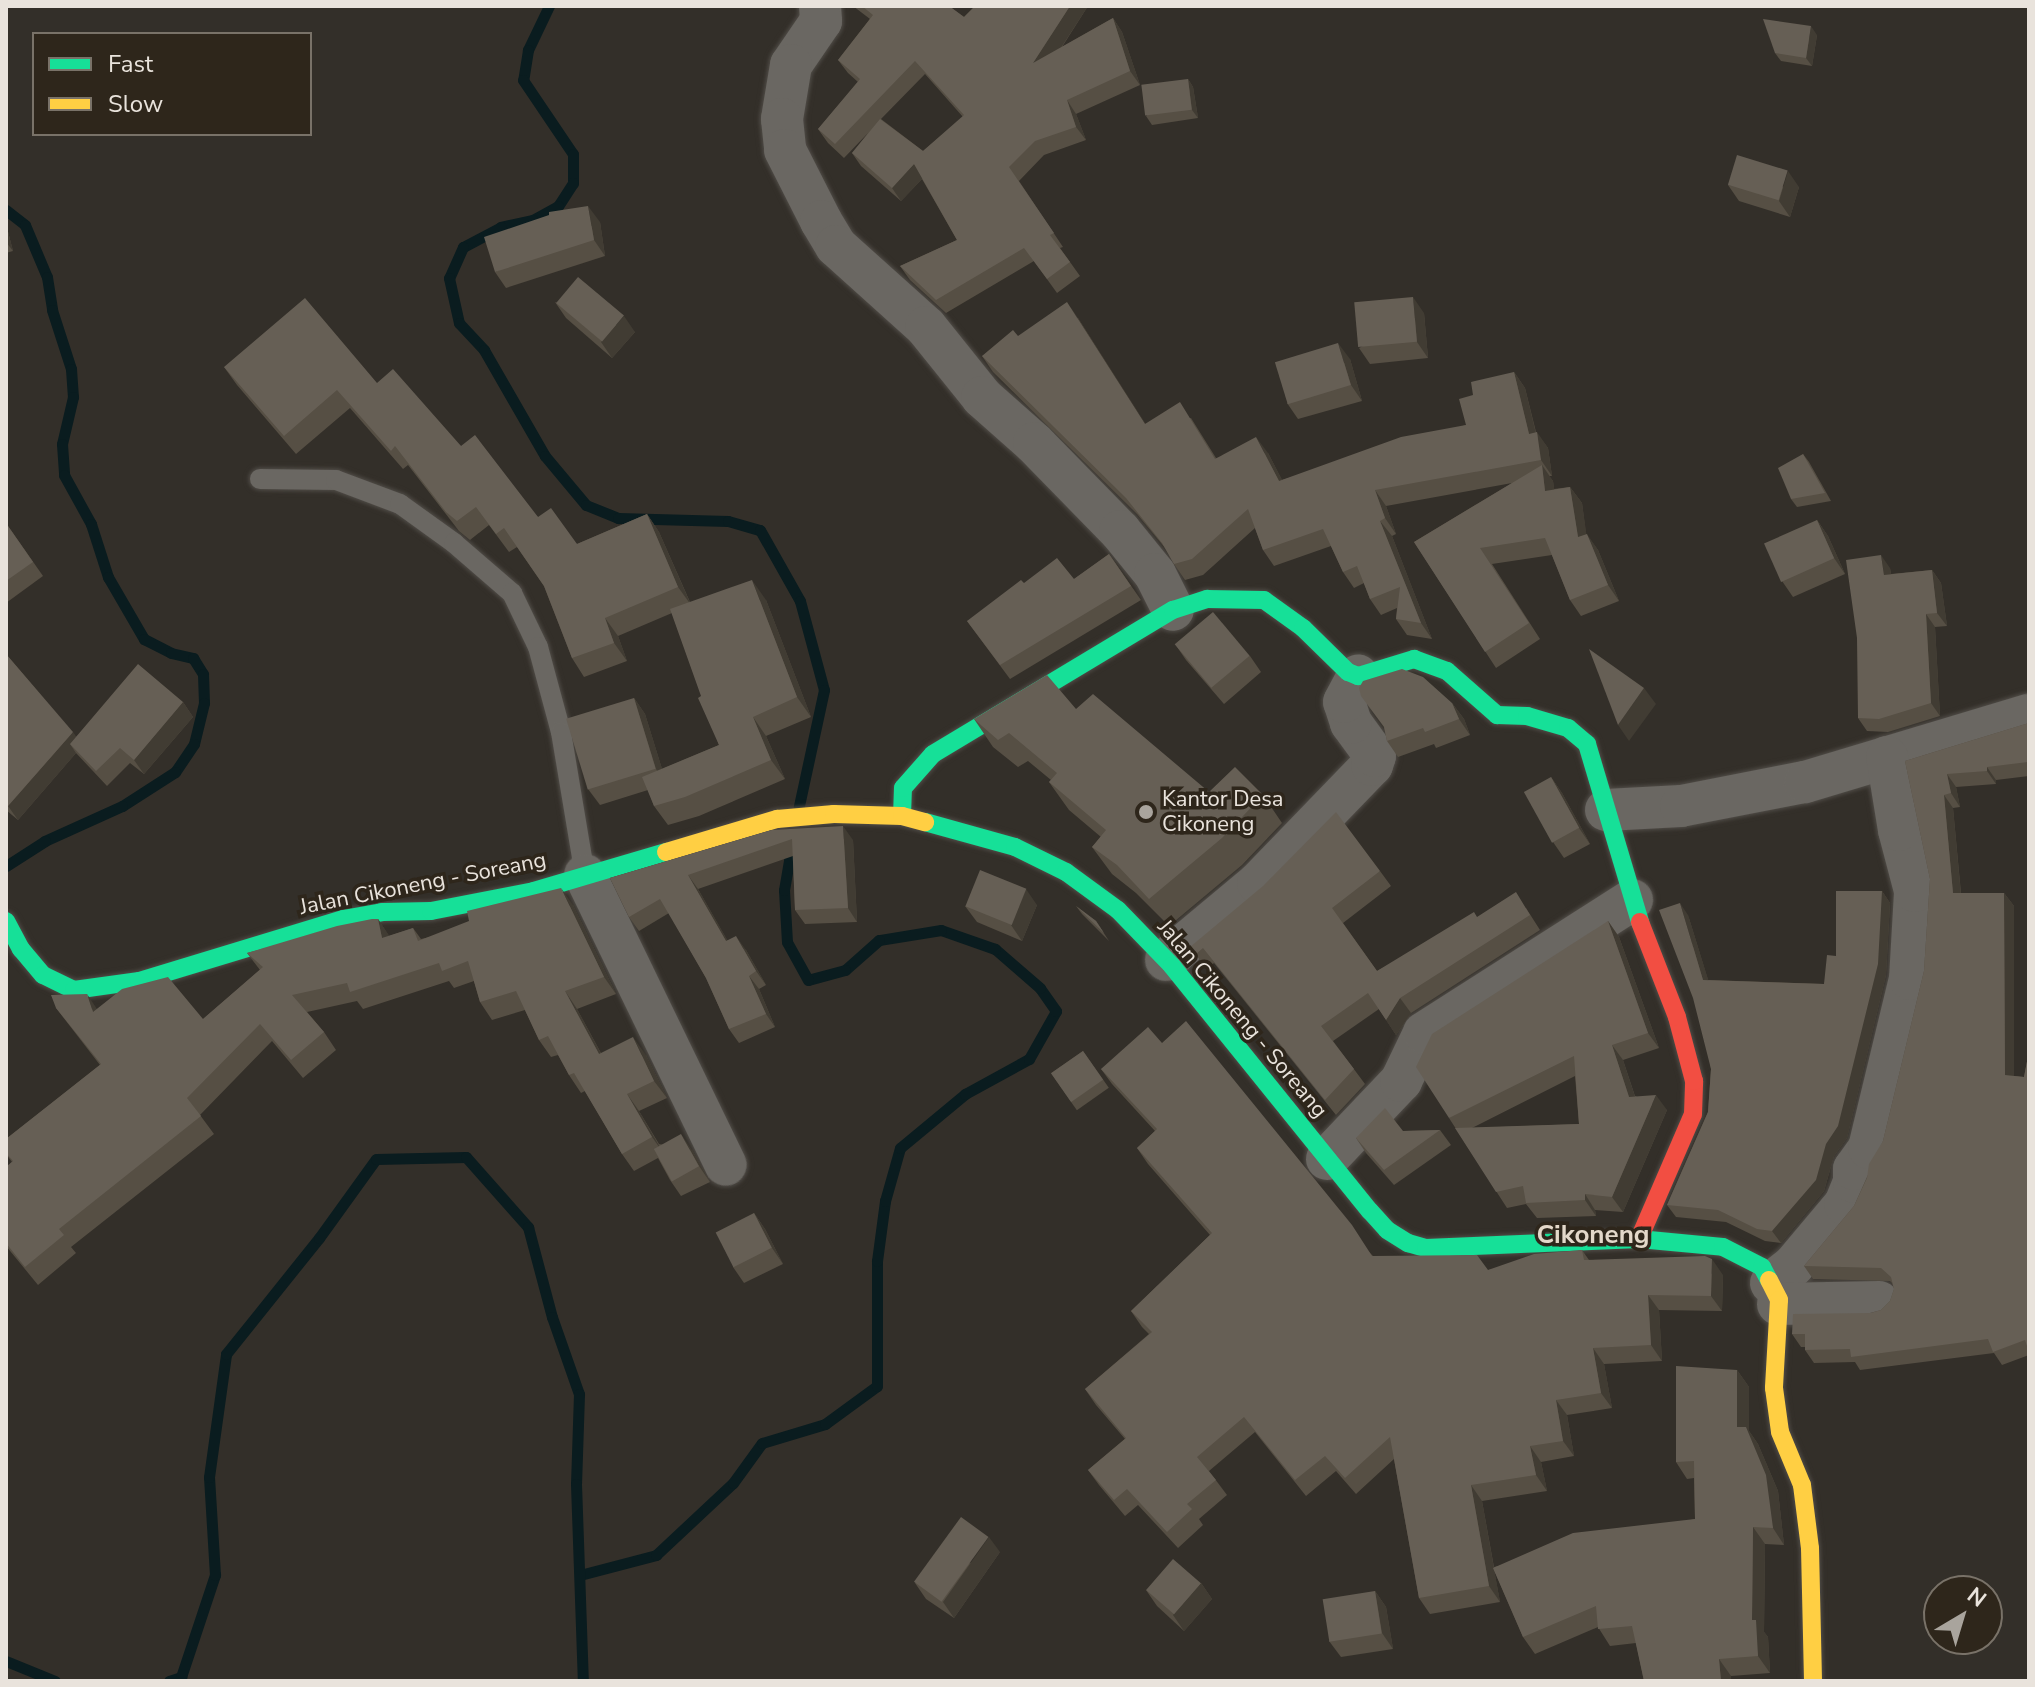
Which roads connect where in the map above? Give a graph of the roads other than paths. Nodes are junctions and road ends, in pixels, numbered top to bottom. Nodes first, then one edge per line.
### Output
1 (820, 6) edge
2 (260, 479) dead end
3 (1173, 610) junction
4 (1358, 676) junction
5 (2029, 715) edge
6 (1887, 757) junction
7 (1606, 810) junction
8 (902, 816) junction
9 (585, 875) junction
10 (1632, 900) junction
11 (6, 921) edge
12 (1166, 960) junction
13 (1327, 1159) junction
14 (726, 1165) dead end
15 (1639, 1239) junction
16 (1775, 1293) junction
17 (1879, 1302) dead end
18 (1813, 1681) edge

1 - 3 street
2 - 9 lane
3 - 4 street
3 - 8 street
4 - 7 street
4 - 12 street
5 - 6 street
6 - 7 street
6 - 16 street
7 - 10 street
8 - 9 street, Jalan Cikoneng - Soreang
8 - 12 street, Jalan Cikoneng - Soreang
9 - 11 street, Jalan Cikoneng - Soreang
9 - 14 street
10 - 13 street
10 - 15 street
12 - 13 street, Jalan Cikoneng - Soreang
13 - 15 street, Jalan Cikoneng - Soreang
15 - 16 street, Jalan Cikoneng - Soreang
16 - 17 street
16 - 18 street

